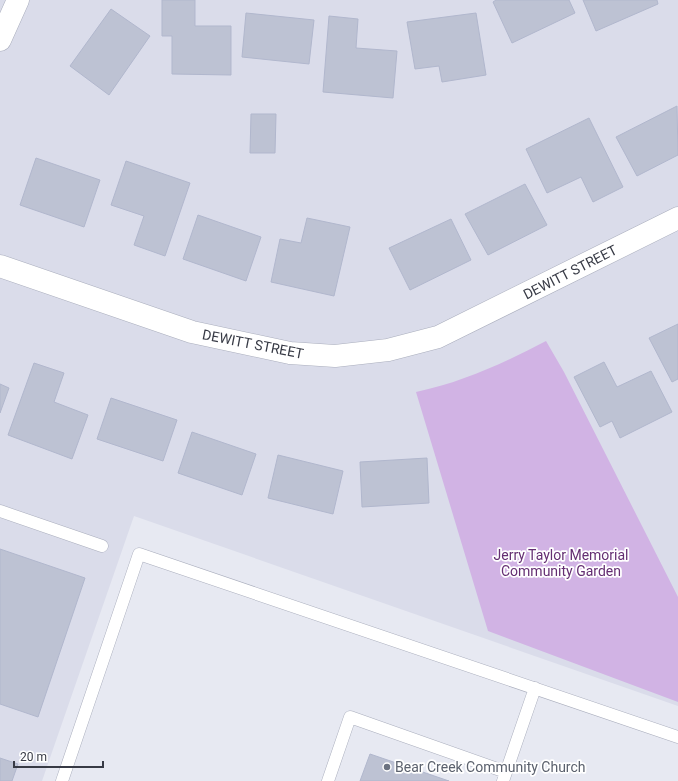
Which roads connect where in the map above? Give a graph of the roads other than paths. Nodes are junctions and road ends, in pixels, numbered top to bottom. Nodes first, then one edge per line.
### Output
1 (18, 0) edge
2 (0, 40) edge
3 (678, 218) edge
4 (0, 266) edge
5 (0, 511) edge
6 (102, 546) dead end
7 (534, 688) junction
8 (678, 737) edge
9 (504, 777) edge
10 (64, 780) edge
11 (328, 781) edge

1 - 2 street
3 - 4 street, DEWITT STREET
5 - 6 lane
7 - 8 lane
7 - 9 lane
7 - 10 lane
9 - 11 lane

